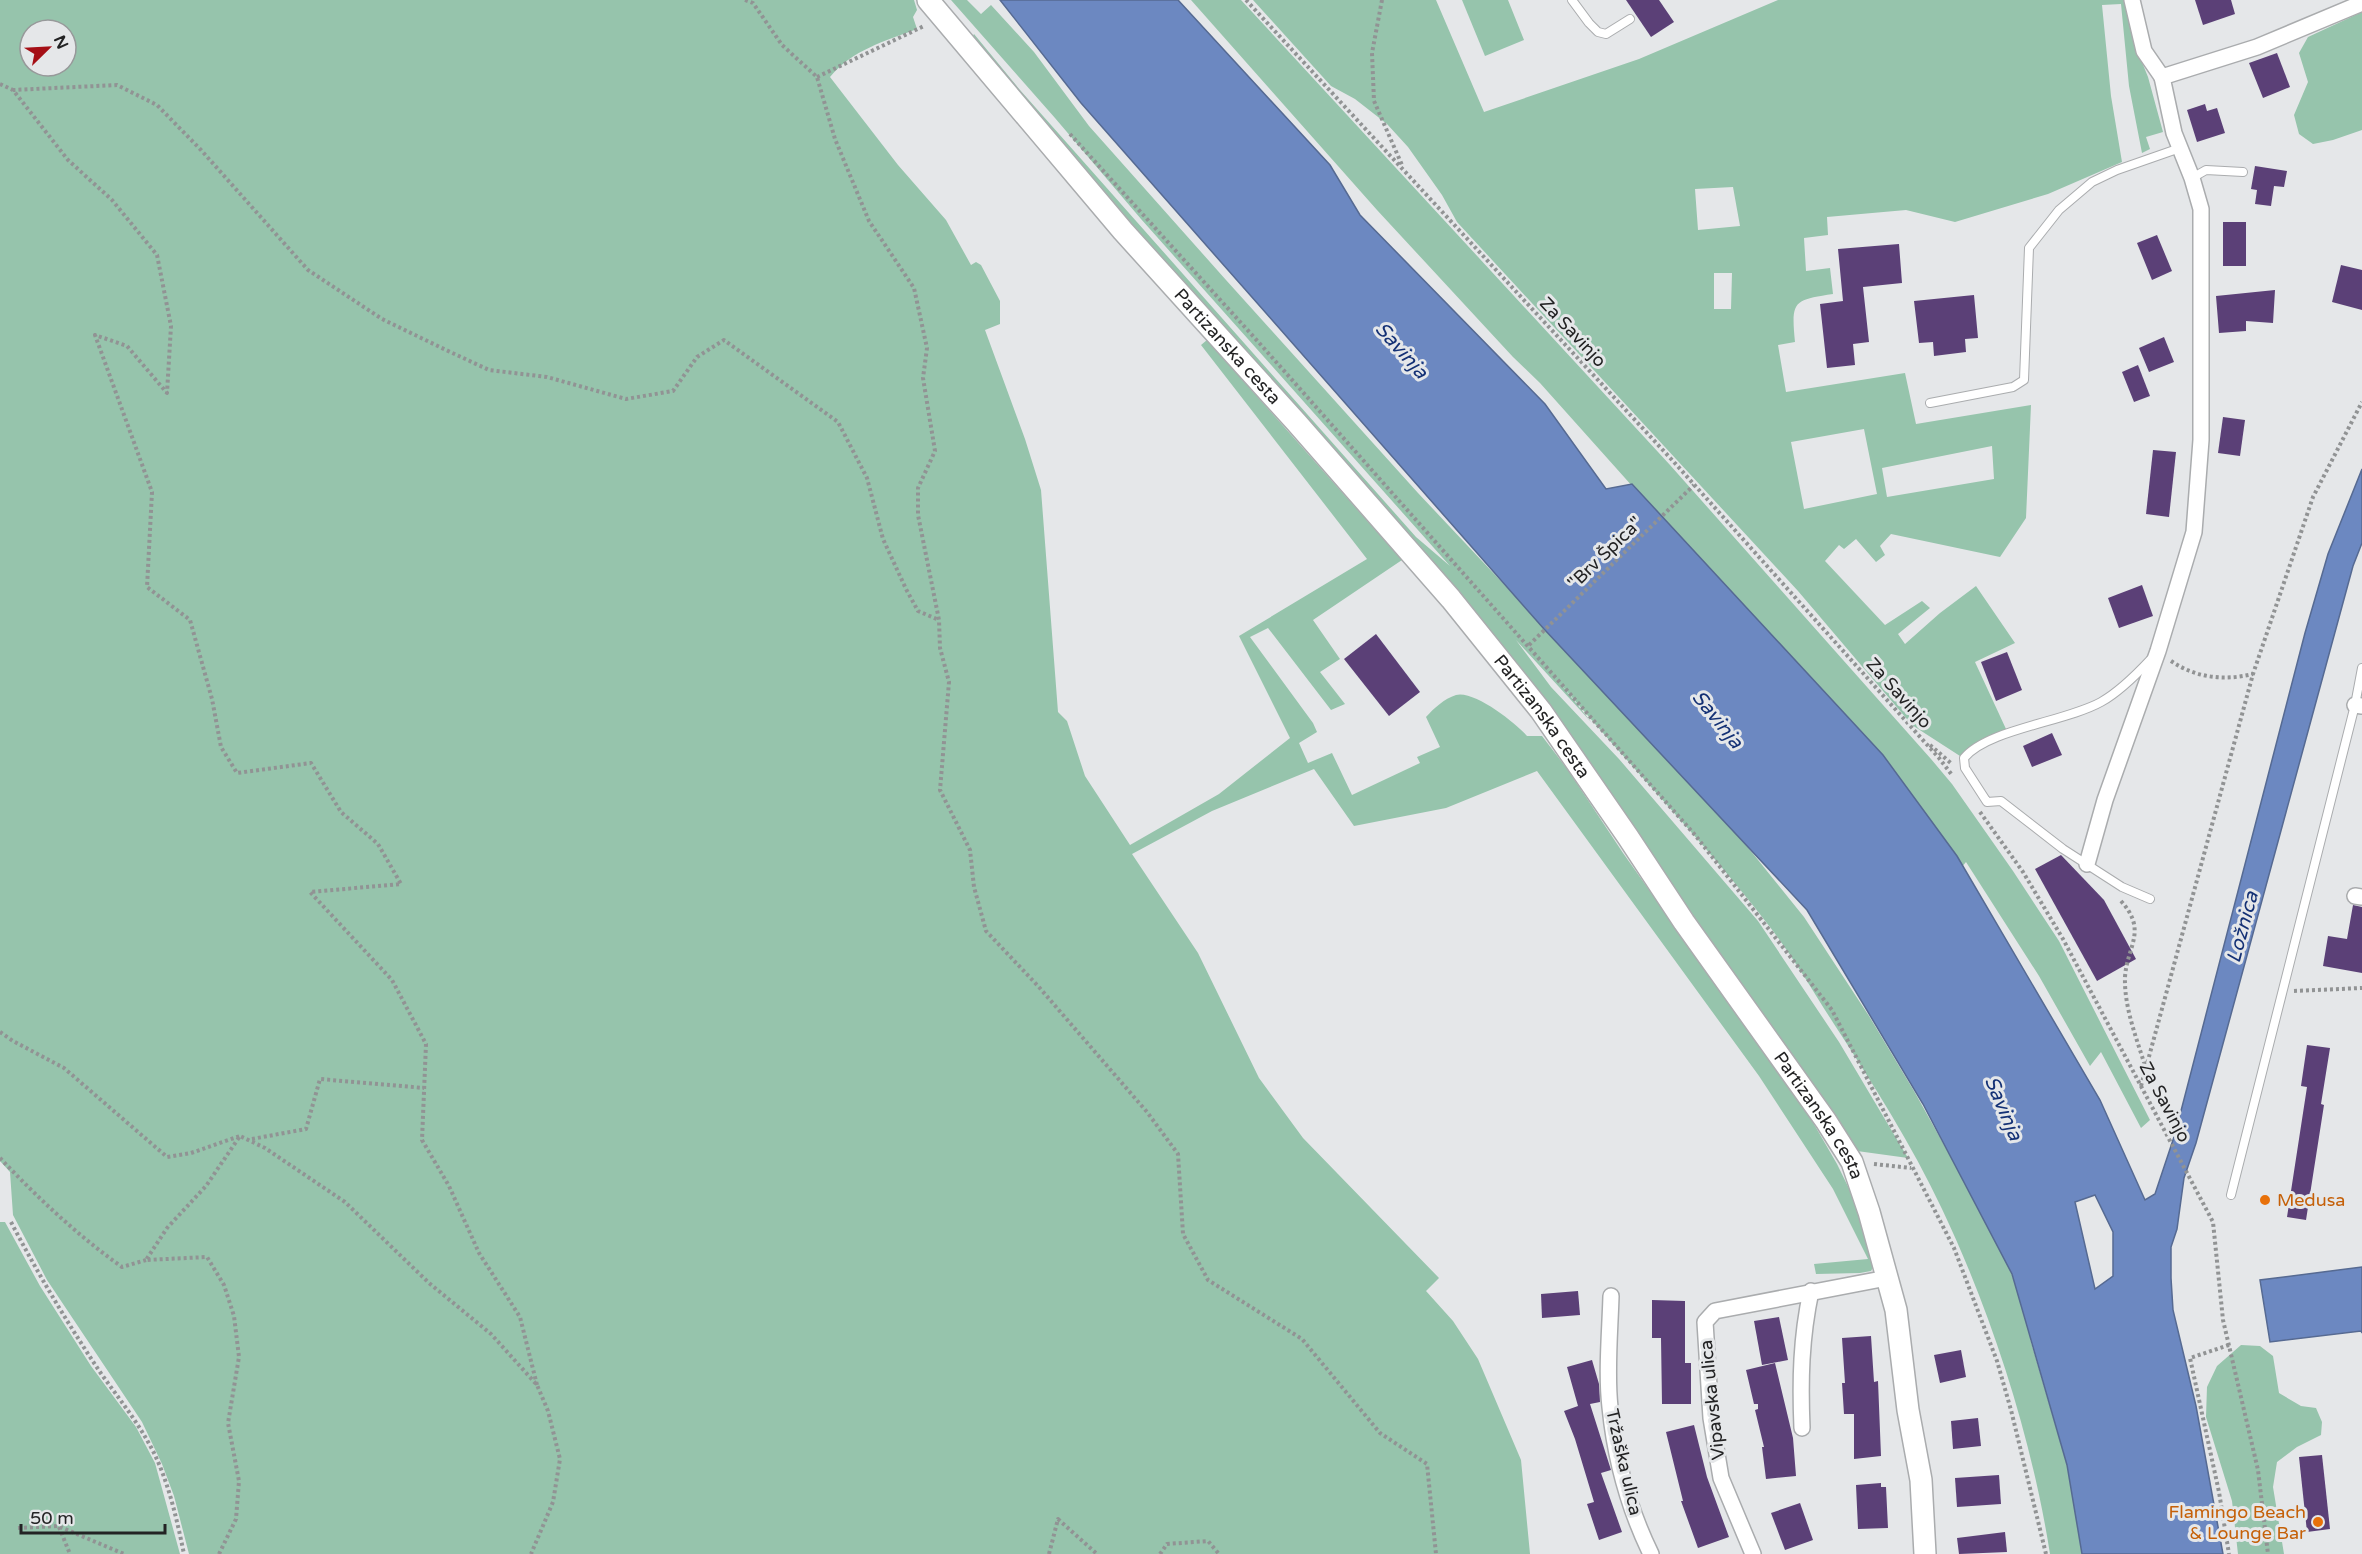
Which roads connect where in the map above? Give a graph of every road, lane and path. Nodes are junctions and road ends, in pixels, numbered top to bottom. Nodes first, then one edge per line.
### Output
1 (744, 0) edge
2 (928, 0) edge
3 (1246, 0) edge
4 (1382, 0) edge
5 (1572, 0) edge
6 (2132, 0) edge
7 (2362, 3) edge
8 (1630, 19) dead end
9 (928, 25) dead end
10 (817, 77) junction
11 (2162, 77) junction
12 (0, 84) edge
13 (13, 90) junction
14 (1064, 128) dead end
15 (2180, 148) junction
16 (1403, 169) junction
17 (2243, 172) dead end
18 (2192, 178) junction
19 (2362, 402) edge
20 (1930, 403) dead end
21 (1694, 485) junction
22 (939, 620) junction
23 (1529, 645) junction
24 (2158, 651) junction
25 (2362, 668) edge
26 (2253, 674) junction
27 (2358, 706) edge
28 (1914, 730) junction
29 (1959, 770) dead end
30 (1953, 777) dead end
31 (1974, 805) dead end
32 (2087, 864) junction
33 (2117, 897) dead end
34 (2150, 899) dead end
35 (2362, 988) edge
36 (2283, 992) junction
37 (0, 1032) edge
38 (2146, 1069) junction
39 (2141, 1086) junction
40 (424, 1088) junction
41 (240, 1136) junction
42 (250, 1140) junction
43 (0, 1158) edge
44 (1852, 1162) junction
45 (1912, 1168) junction
46 (2231, 1195) dead end
47 (10, 1222) dead end
48 (146, 1260) junction
49 (1887, 1278) junction
50 (1811, 1291) junction
51 (1611, 1296) dead end
52 (2229, 1344) junction
53 (537, 1385) junction
54 (1802, 1428) dead end
55 (58, 1526) junction
56 (18, 1528) dead end
57 (70, 1554) edge
58 (124, 1554) edge
59 (184, 1554) edge
60 (219, 1554) edge
61 (531, 1554) edge
62 (1049, 1554) edge
63 (1096, 1554) edge
64 (1160, 1554) edge
65 (1219, 1554) edge
66 (1436, 1554) edge
67 (1651, 1554) edge
68 (1753, 1554) edge
69 (1925, 1554) edge
70 (2046, 1554) edge
71 (2229, 1554) edge
72 (2268, 1554) edge

1 - 10 path
2 - 44 street, Partizanska cesta
3 - 16 path, Za Savinjo
4 - 16 path
5 - 8 lane
6 - 11 street
7 - 11 street
9 - 10 path
10 - 22 path
11 - 15 street
12 - 13 path
13 - 22 path
13 - 40 path
14 - 23 path
15 - 18 street
15 - 20 lane
16 - 21 path, Za Savinjo
17 - 18 lane
18 - 24 street
19 - 26 path
21 - 23 path, "Brv Špica"
21 - 28 path, Za Savinjo
22 - 66 path
23 - 45 path
24 - 26 path
24 - 32 street
24 - 32 lane
25 - 27 lane
26 - 38 path
27 - 36 lane
28 - 29 path
28 - 30 path, Za Savinjo
31 - 39 path, Za Savinjo
32 - 34 lane
33 - 38 path
35 - 36 path
36 - 46 lane
37 - 41 path
38 - 39 path
39 - 52 path, Za Savinjo
40 - 42 path
40 - 53 path
41 - 42 path
41 - 48 path
42 - 53 path
43 - 48 path
44 - 45 path
44 - 49 street, Partizanska cesta
45 - 70 path
47 - 59 path
48 - 60 path
49 - 50 street, Vipavska ulica
49 - 69 street, Partizanska cesta
50 - 54 street
50 - 68 street, Vipavska ulica
51 - 67 street, Tržaška ulica
52 - 71 path
52 - 72 path, Za Savinjo
53 - 61 path
55 - 56 path
55 - 57 path
55 - 58 path
62 - 63 path
64 - 65 path

